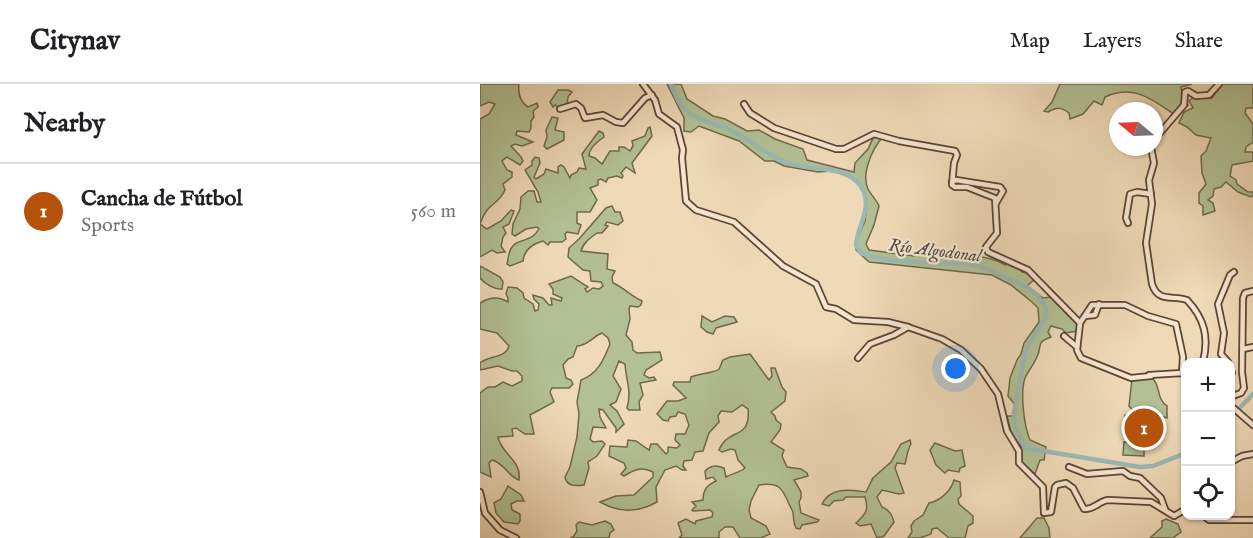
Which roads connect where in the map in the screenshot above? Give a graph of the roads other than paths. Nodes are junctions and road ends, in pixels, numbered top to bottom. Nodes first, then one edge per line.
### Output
1 (643, 84) edge
2 (1219, 84) edge
3 (652, 95) junction
4 (744, 104) dead end
5 (560, 109) dead end
6 (1163, 130) edge
7 (1153, 156) edge
8 (951, 183) junction
9 (1151, 194) junction
10 (996, 203) junction
11 (1128, 223) dead end
12 (1234, 272) dead end
13 (1253, 291) edge
14 (1100, 304) junction
15 (1085, 316) junction
16 (1080, 323) junction
17 (908, 327) junction
18 (1064, 336) dead end
19 (1077, 347) junction
20 (1253, 347) edge
21 (1243, 349) junction
22 (858, 358) dead end
23 (1182, 358) edge
24 (1204, 358) edge
25 (1224, 358) edge
26 (1181, 372) edge
27 (1235, 395) edge
28 (1235, 409) edge
29 (1253, 425) edge
30 (1253, 454) edge
31 (1235, 460) edge
32 (1069, 467) dead end
33 (480, 492) edge
34 (1165, 509) junction
35 (1181, 512) edge
36 (1235, 520) edge
37 (1253, 520) edge
38 (516, 538) edge

1 - 3 street
2 - 6 street
3 - 5 street
3 - 17 street
4 - 8 street
7 - 9 street
8 - 10 street
8 - 10 street
9 - 11 street
9 - 24 street
10 - 16 street
12 - 25 street
13 - 21 street
14 - 15 street
14 - 15 street
14 - 23 street
15 - 16 street
16 - 19 street
17 - 22 street
17 - 34 street
18 - 19 street
19 - 26 street
20 - 21 street
21 - 27 street
28 - 29 street
30 - 31 street
32 - 34 street
33 - 38 street
34 - 35 street
36 - 37 street

